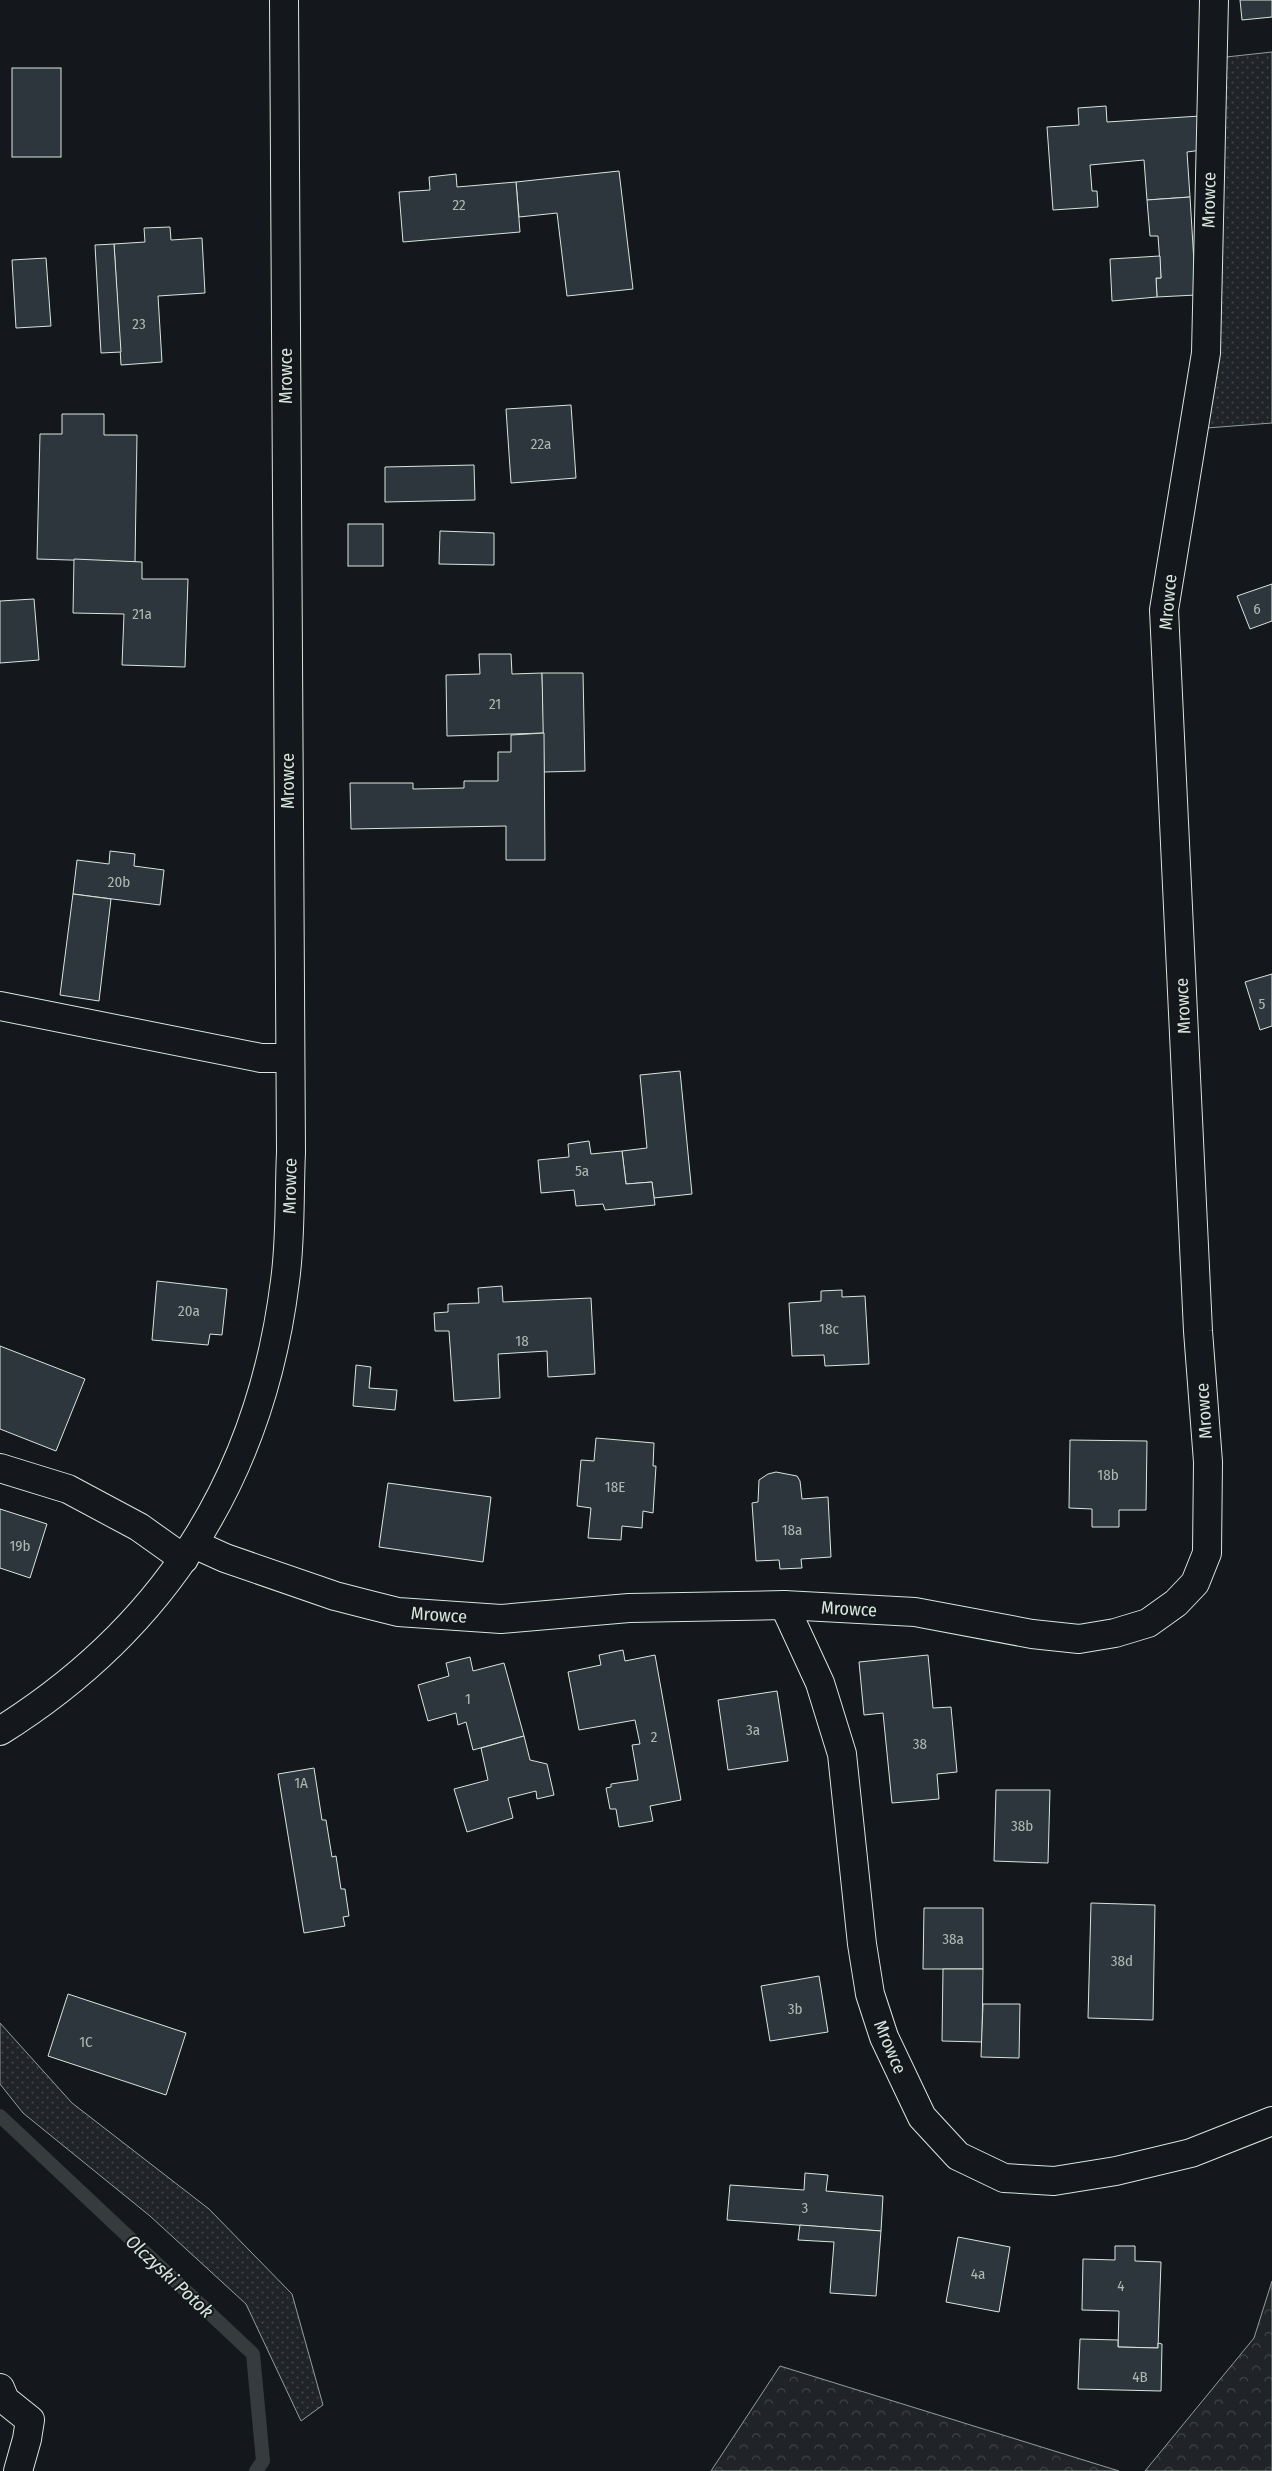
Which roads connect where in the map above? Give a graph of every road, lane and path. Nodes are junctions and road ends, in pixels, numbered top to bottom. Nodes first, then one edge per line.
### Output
1 (284, 0) edge
2 (1214, 0) edge
3 (0, 1006) edge
4 (290, 1058) junction
5 (0, 1468) edge
6 (189, 1551) junction
7 (784, 1605) junction
8 (0, 1731) edge
9 (1272, 2121) edge
10 (0, 2388) edge
11 (18, 2471) edge

1 - 4 street, Mrowce
2 - 7 street, Mrowce
3 - 4 street
4 - 6 street, Mrowce
5 - 6 street
6 - 7 street, Mrowce
6 - 8 street, Mrowce
7 - 9 street, Mrowce
10 - 11 street

